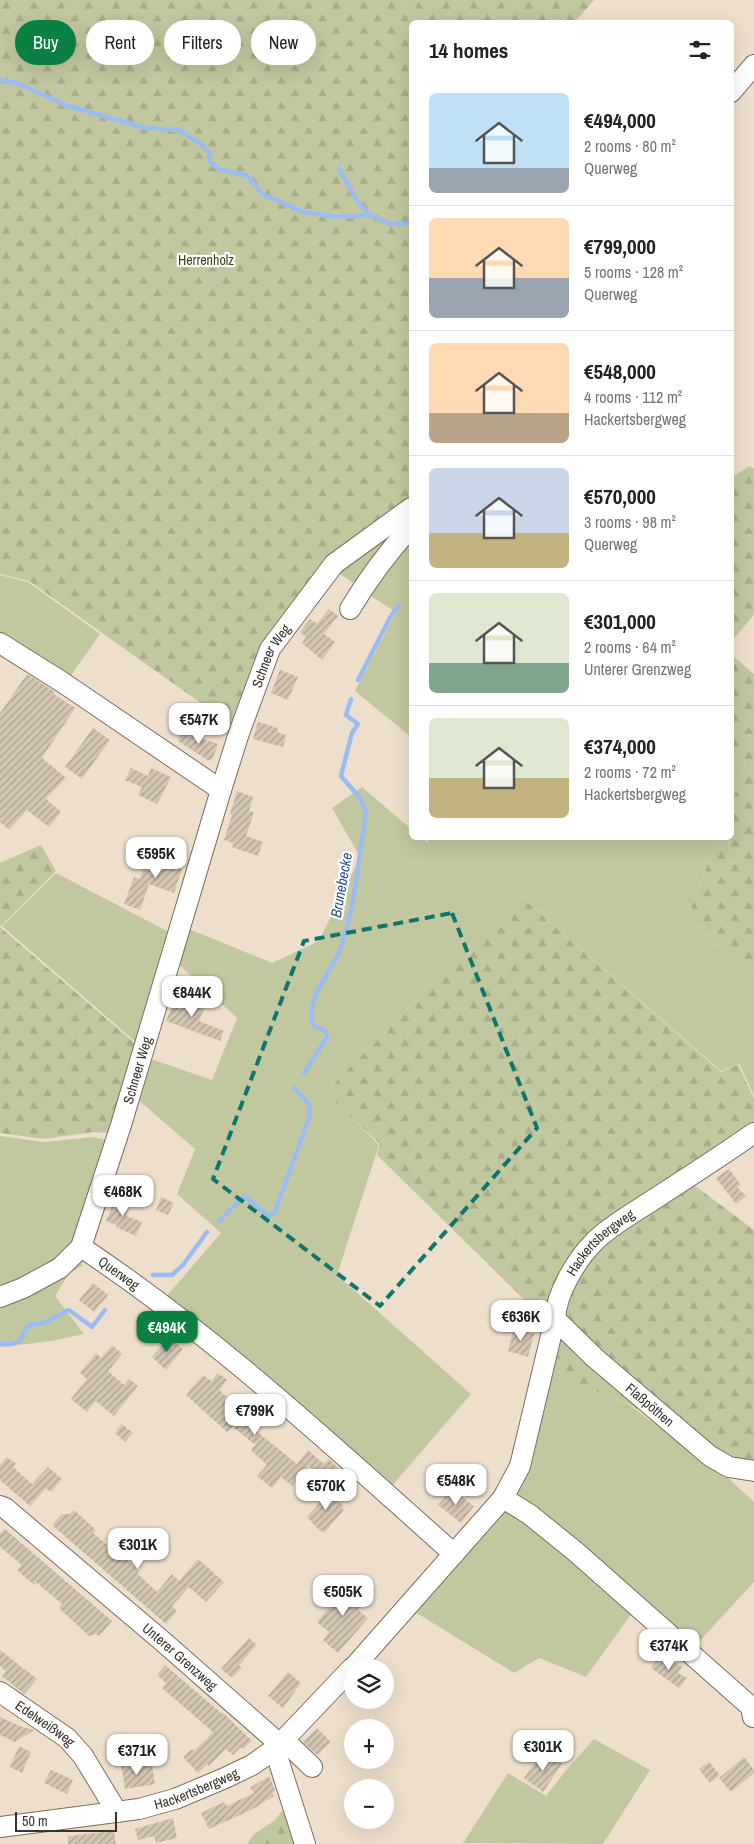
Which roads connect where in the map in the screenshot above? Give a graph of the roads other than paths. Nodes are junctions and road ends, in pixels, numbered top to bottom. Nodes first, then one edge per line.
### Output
1 (754, 65) edge
2 (734, 88) edge
3 (409, 509) edge
4 (409, 529) edge
5 (350, 609) dead end
6 (0, 643) edge
7 (221, 790) junction
8 (754, 1133) edge
9 (81, 1247) junction
10 (0, 1297) edge
11 (555, 1319) junction
12 (754, 1471) edge
13 (503, 1498) junction
14 (0, 1506) edge
15 (454, 1554) junction
16 (361, 1659) edge
17 (344, 1677) edge
18 (0, 1692) edge
19 (753, 1717) edge
20 (280, 1744) junction
21 (312, 1767) dead end
22 (117, 1812) junction
23 (0, 1827) edge
24 (305, 1844) edge

1 - 2 street
3 - 7 street, Schneer Weg
4 - 5 street
6 - 7 street
7 - 9 street, Schneer Weg
8 - 11 street, Hackertsbergweg
9 - 10 street, Schneer Weg
9 - 15 street, Querweg
11 - 12 street, Flaßpöthen
11 - 13 street, Hackertsbergweg
13 - 15 street, Hackertsbergweg
13 - 19 street
14 - 20 street, Unterer Grenzweg
15 - 16 street, Hackertsbergweg
17 - 20 street, Hackertsbergweg
18 - 22 street, Edelweißweg
20 - 21 street
20 - 22 street, Hackertsbergweg
20 - 24 street, Unterer Grenzweg
22 - 23 street, Hackertsbergweg

